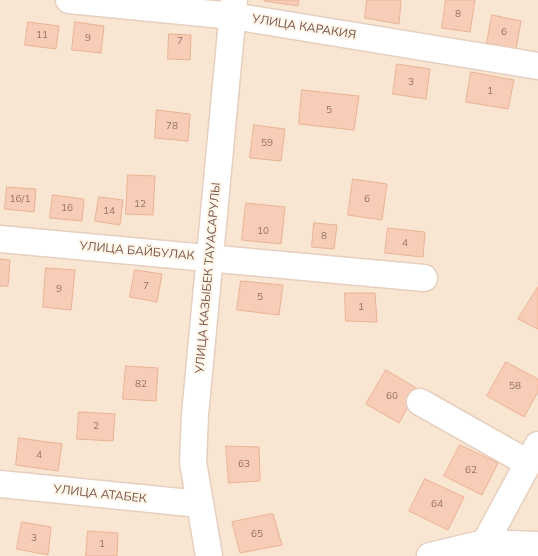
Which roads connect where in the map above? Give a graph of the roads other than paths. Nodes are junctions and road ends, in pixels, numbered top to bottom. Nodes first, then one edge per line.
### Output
1 (69, 0) edge
2 (234, 8) edge
3 (538, 66) edge
4 (0, 239) edge
5 (210, 258) junction
6 (424, 278) dead end
7 (420, 402) dead end
8 (533, 454) edge
9 (0, 484) edge
10 (200, 504) junction
11 (485, 543) junction
12 (538, 545) edge
13 (209, 556) edge
14 (430, 556) edge

1 - 2 street, УЛИЦА КАРАКИЯ
2 - 3 street, УЛИЦА КАРАКИЯ
2 - 5 street, УЛИЦА КАЗЫБЕК ТАУАСАРУЛЫ
4 - 5 street, УЛИЦА БАЙБУЛАК
5 - 6 street, УЛИЦА БАЙБУЛАК
5 - 10 street, УЛИЦА КАЗЫБЕК ТАУАСАРУЛЫ
7 - 8 street
8 - 11 street
9 - 10 street, УЛИЦА АТАБЕК
10 - 13 street, УЛИЦА КАЗЫБЕК ТАУАСАРУЛЫ
11 - 12 street
11 - 14 street

